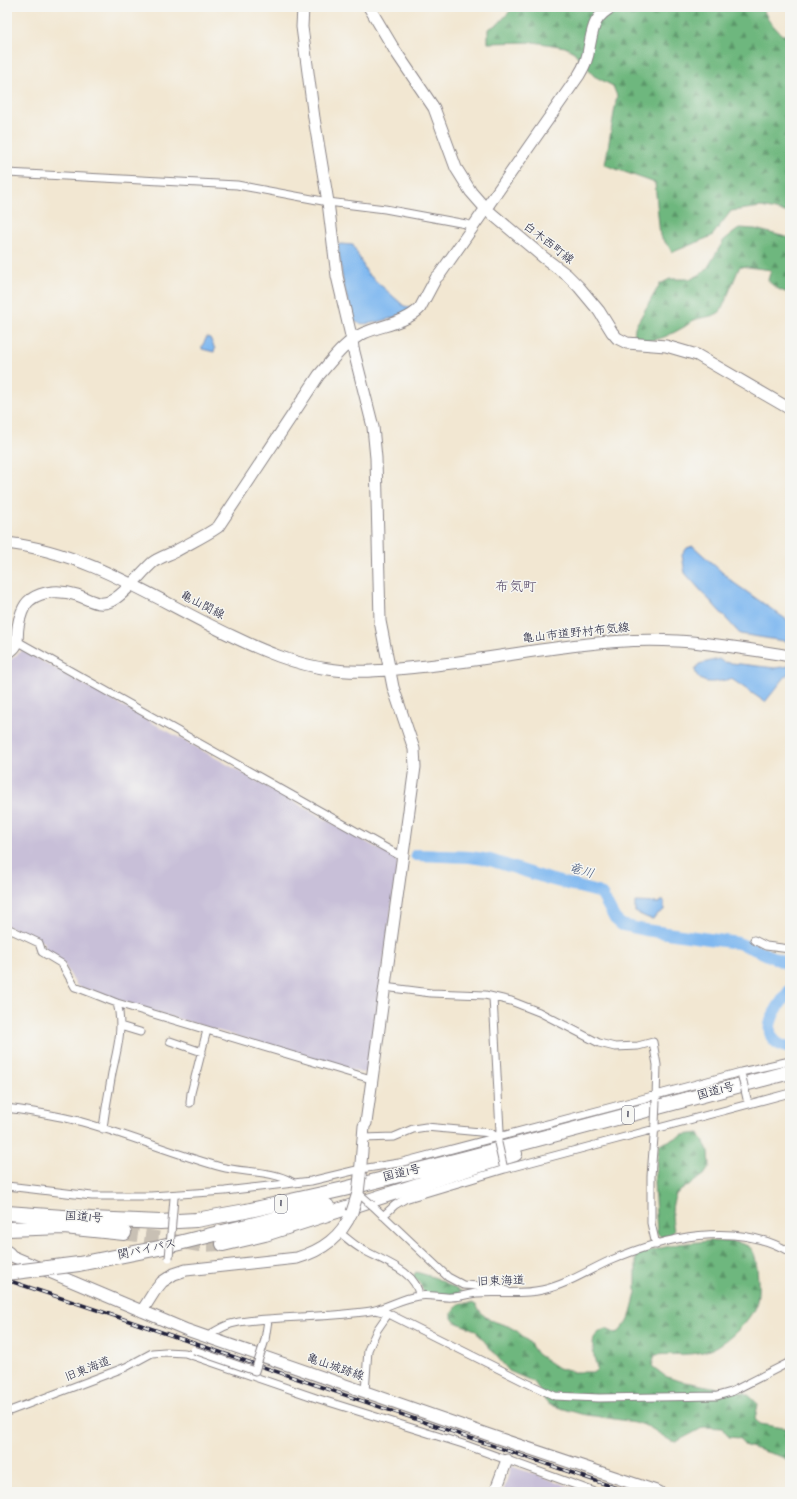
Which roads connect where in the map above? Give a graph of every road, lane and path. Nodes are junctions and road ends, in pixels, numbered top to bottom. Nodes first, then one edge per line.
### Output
1 (303, 7) edge
2 (369, 7) edge
3 (612, 7) edge
4 (7, 172) edge
5 (328, 202) junction
6 (485, 208) junction
7 (472, 227) junction
8 (352, 340) junction
9 (790, 409) edge
10 (7, 543) edge
11 (130, 584) junction
12 (17, 641) junction
13 (7, 654) edge
14 (790, 656) edge
15 (390, 670) junction
16 (402, 857) junction
17 (7, 928) edge
18 (754, 940) dead end
19 (790, 949) edge
20 (384, 987) junction
21 (493, 997) junction
22 (117, 1003) junction
23 (120, 1026) junction
24 (207, 1030) junction
25 (140, 1032) dead end
26 (170, 1041) dead end
27 (202, 1052) junction
28 (790, 1061) edge
29 (790, 1072) edge
30 (742, 1075) junction
31 (371, 1080) junction
32 (790, 1081) edge
33 (790, 1093) edge
34 (656, 1098) junction
35 (748, 1102) junction
36 (190, 1103) dead end
37 (7, 1108) edge
38 (655, 1126) junction
39 (103, 1129) junction
40 (364, 1138) junction
41 (498, 1140) junction
42 (516, 1154) junction
43 (466, 1158) junction
44 (504, 1167) junction
45 (361, 1172) junction
46 (292, 1182) junction
47 (7, 1186) edge
48 (358, 1193) junction
49 (174, 1197) junction
50 (7, 1212) edge
51 (7, 1216) edge
52 (286, 1216) junction
53 (383, 1216) junction
54 (91, 1219) junction
55 (64, 1227) junction
56 (7, 1229) edge
57 (124, 1233) tunnel mouth
58 (340, 1233) junction
59 (7, 1235) edge
60 (223, 1244) tunnel mouth
61 (656, 1244) junction
62 (790, 1252) edge
63 (8, 1254) edge
64 (169, 1258) dead end
65 (7, 1272) edge
66 (511, 1292) junction
67 (419, 1296) junction
68 (375, 1310) junction
69 (142, 1311) junction
70 (388, 1314) junction
71 (268, 1320) junction
72 (207, 1338) junction
73 (176, 1352) junction
74 (790, 1362) edge
75 (365, 1392) junction
76 (7, 1412) edge
77 (507, 1460) junction
78 (495, 1492) edge
79 (595, 1492) edge
80 (659, 1492) edge

1 - 5 street
2 - 6 street, 白木西町線
3 - 6 street
4 - 5 street
5 - 7 street
5 - 8 street
6 - 7 street
6 - 9 street, 白木西町線
7 - 8 street
8 - 11 street
8 - 15 street
10 - 11 street, 亀山関線
11 - 12 street
11 - 15 street, 亀山関線
12 - 13 street
12 - 16 street
14 - 15 street, 亀山市道野村布気線
15 - 16 street
16 - 20 street
17 - 22 street
18 - 19 street
20 - 21 street
20 - 31 street
21 - 34 street
21 - 41 street
22 - 23 street
22 - 24 street
23 - 25 street
23 - 39 street
24 - 27 street
24 - 31 street
26 - 27 street
27 - 36 street
28 - 30 street
29 - 43 highway, 国道1号 / 1
30 - 34 street
30 - 35 street, bridge
31 - 40 street
32 - 42 highway, 国道1号 / 1
33 - 35 street
34 - 38 street, bridge
34 - 41 street
35 - 38 street
37 - 39 street
38 - 44 street
38 - 61 street
39 - 46 street
40 - 41 street
40 - 45 street
41 - 44 street, bridge
41 - 45 street
42 - 52 highway, 1
42 - 60 highway, 国道1号 / 1
43 - 52 highway, 1
43 - 54 highway, 国道1号 / 1
44 - 53 street
45 - 46 street
45 - 48 street, bridge
46 - 49 street
47 - 49 street
48 - 53 street, bridge
48 - 58 street, bridge
49 - 64 street, bridge
50 - 54 highway, 国道1号 / 1
51 - 54 highway
52 - 65 highway, 関バイパス / 1, bridge
53 - 66 street
55 - 56 highway, 国道1号
55 - 57 highway, 国道1号
55 - 59 highway
58 - 67 street
58 - 69 street
61 - 62 street, 旧東海道
61 - 66 street, 旧東海道
63 - 69 street, 亀山城跡線
66 - 67 street, 旧東海道
67 - 68 street, 旧東海道
68 - 70 street
68 - 71 street, 旧東海道
69 - 72 street, 亀山城跡線
70 - 74 street
70 - 75 street
71 - 72 street, 旧東海道
71 - 73 street, bridge
72 - 75 street, 亀山城跡線
73 - 76 street, 旧東海道
73 - 77 street
75 - 80 street, 亀山城跡線
77 - 78 street
77 - 79 street

